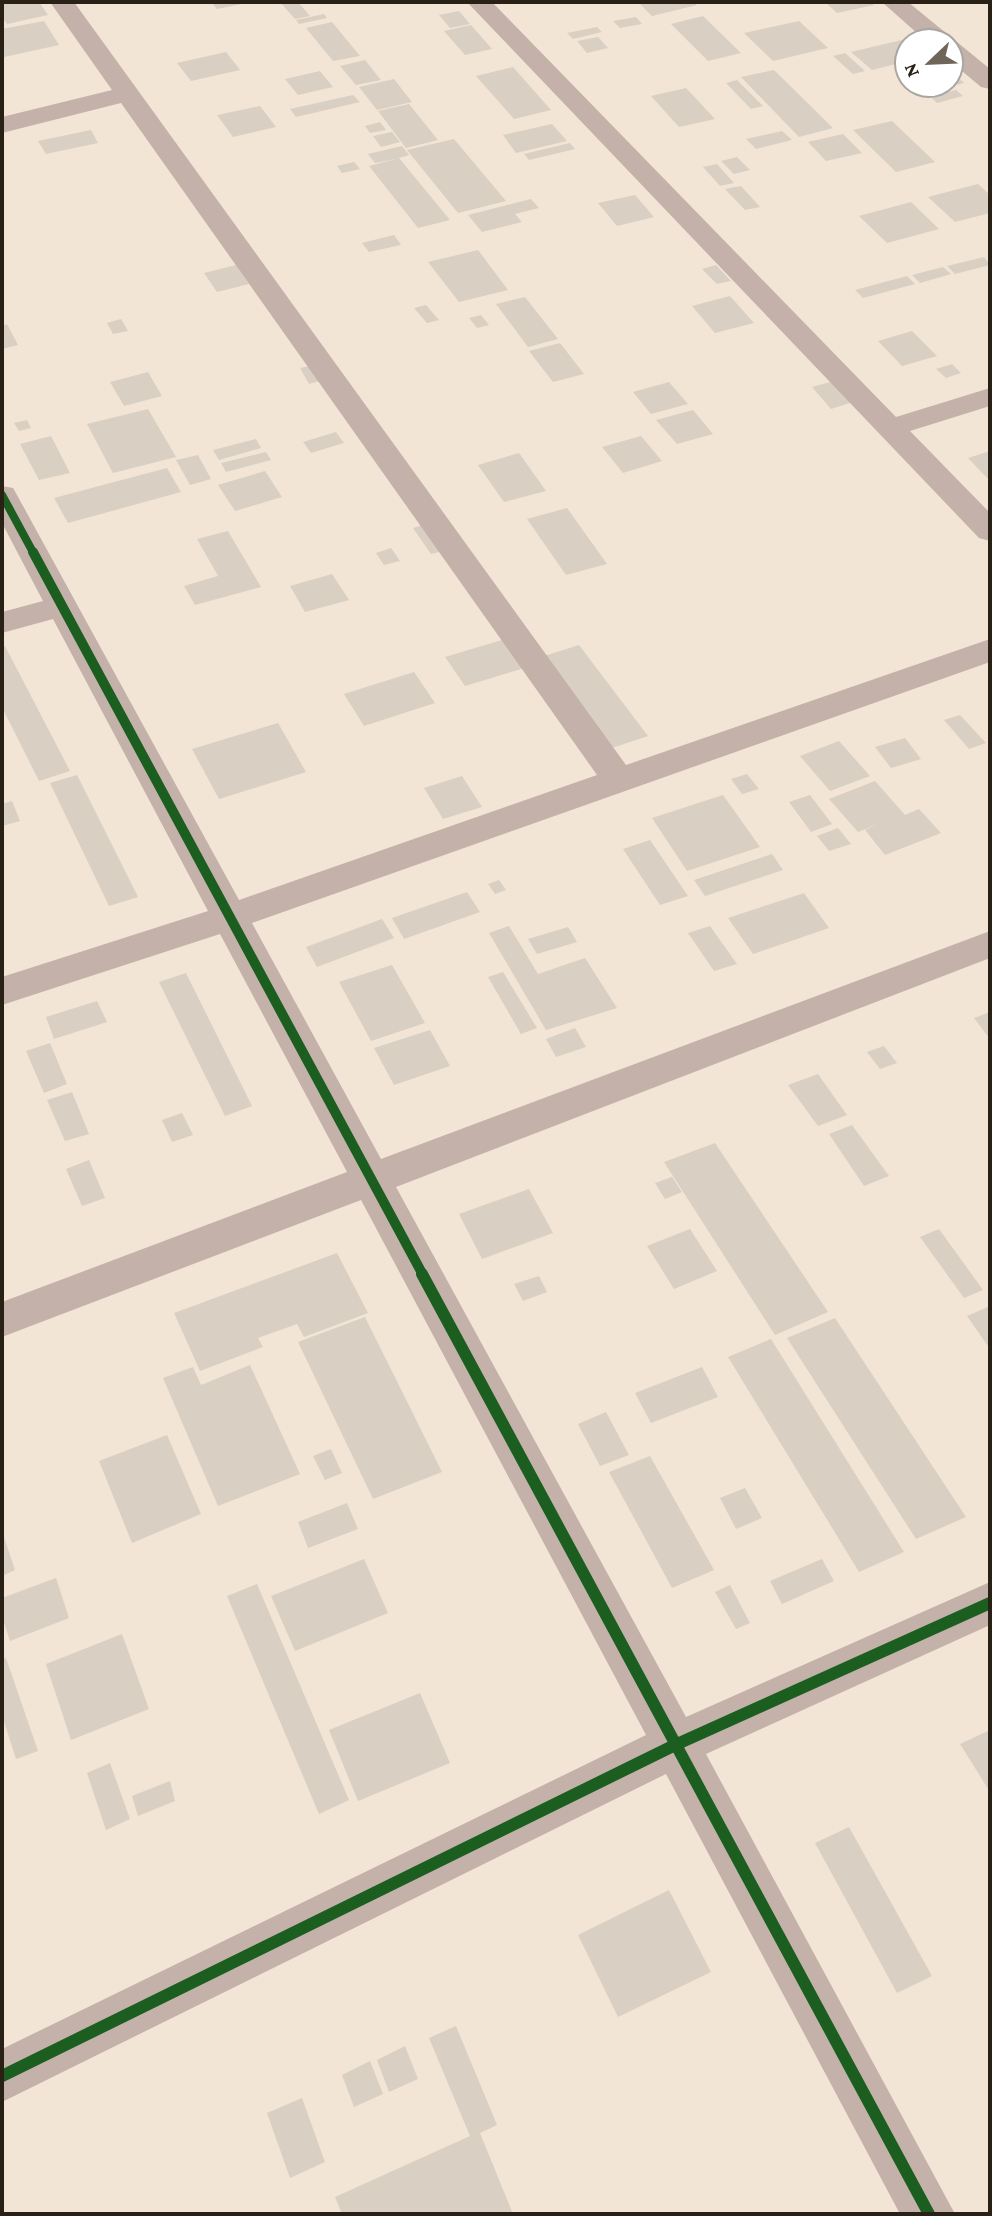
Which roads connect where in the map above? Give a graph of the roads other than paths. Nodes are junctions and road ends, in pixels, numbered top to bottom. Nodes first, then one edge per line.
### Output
1 (62, 2) edge
2 (479, 2) edge
3 (894, 2) edge
4 (926, 28) edge
5 (964, 60) edge
6 (990, 82) edge
7 (129, 93) junction
8 (2, 125) edge
9 (990, 397) edge
10 (890, 428) junction
11 (2, 495) edge
12 (990, 531) edge
13 (62, 606) junction
14 (2, 624) edge
15 (990, 650) edge
16 (620, 782) junction
17 (228, 918) junction
18 (990, 944) edge
19 (2, 991) edge
20 (369, 1179) junction
21 (2, 1320) edge
22 (990, 1603) edge
23 (675, 1745) junction
24 (2, 2076) edge
25 (929, 2214) edge

1 - 7 street
2 - 10 street
3 - 4 street
5 - 6 street
7 - 8 street
7 - 16 street
9 - 10 street
10 - 12 street
11 - 13 street
13 - 14 street
13 - 17 street
15 - 16 street
16 - 17 street
17 - 19 street
17 - 20 street
18 - 20 street
20 - 21 street
20 - 23 street
22 - 23 street
23 - 24 street
23 - 25 street

